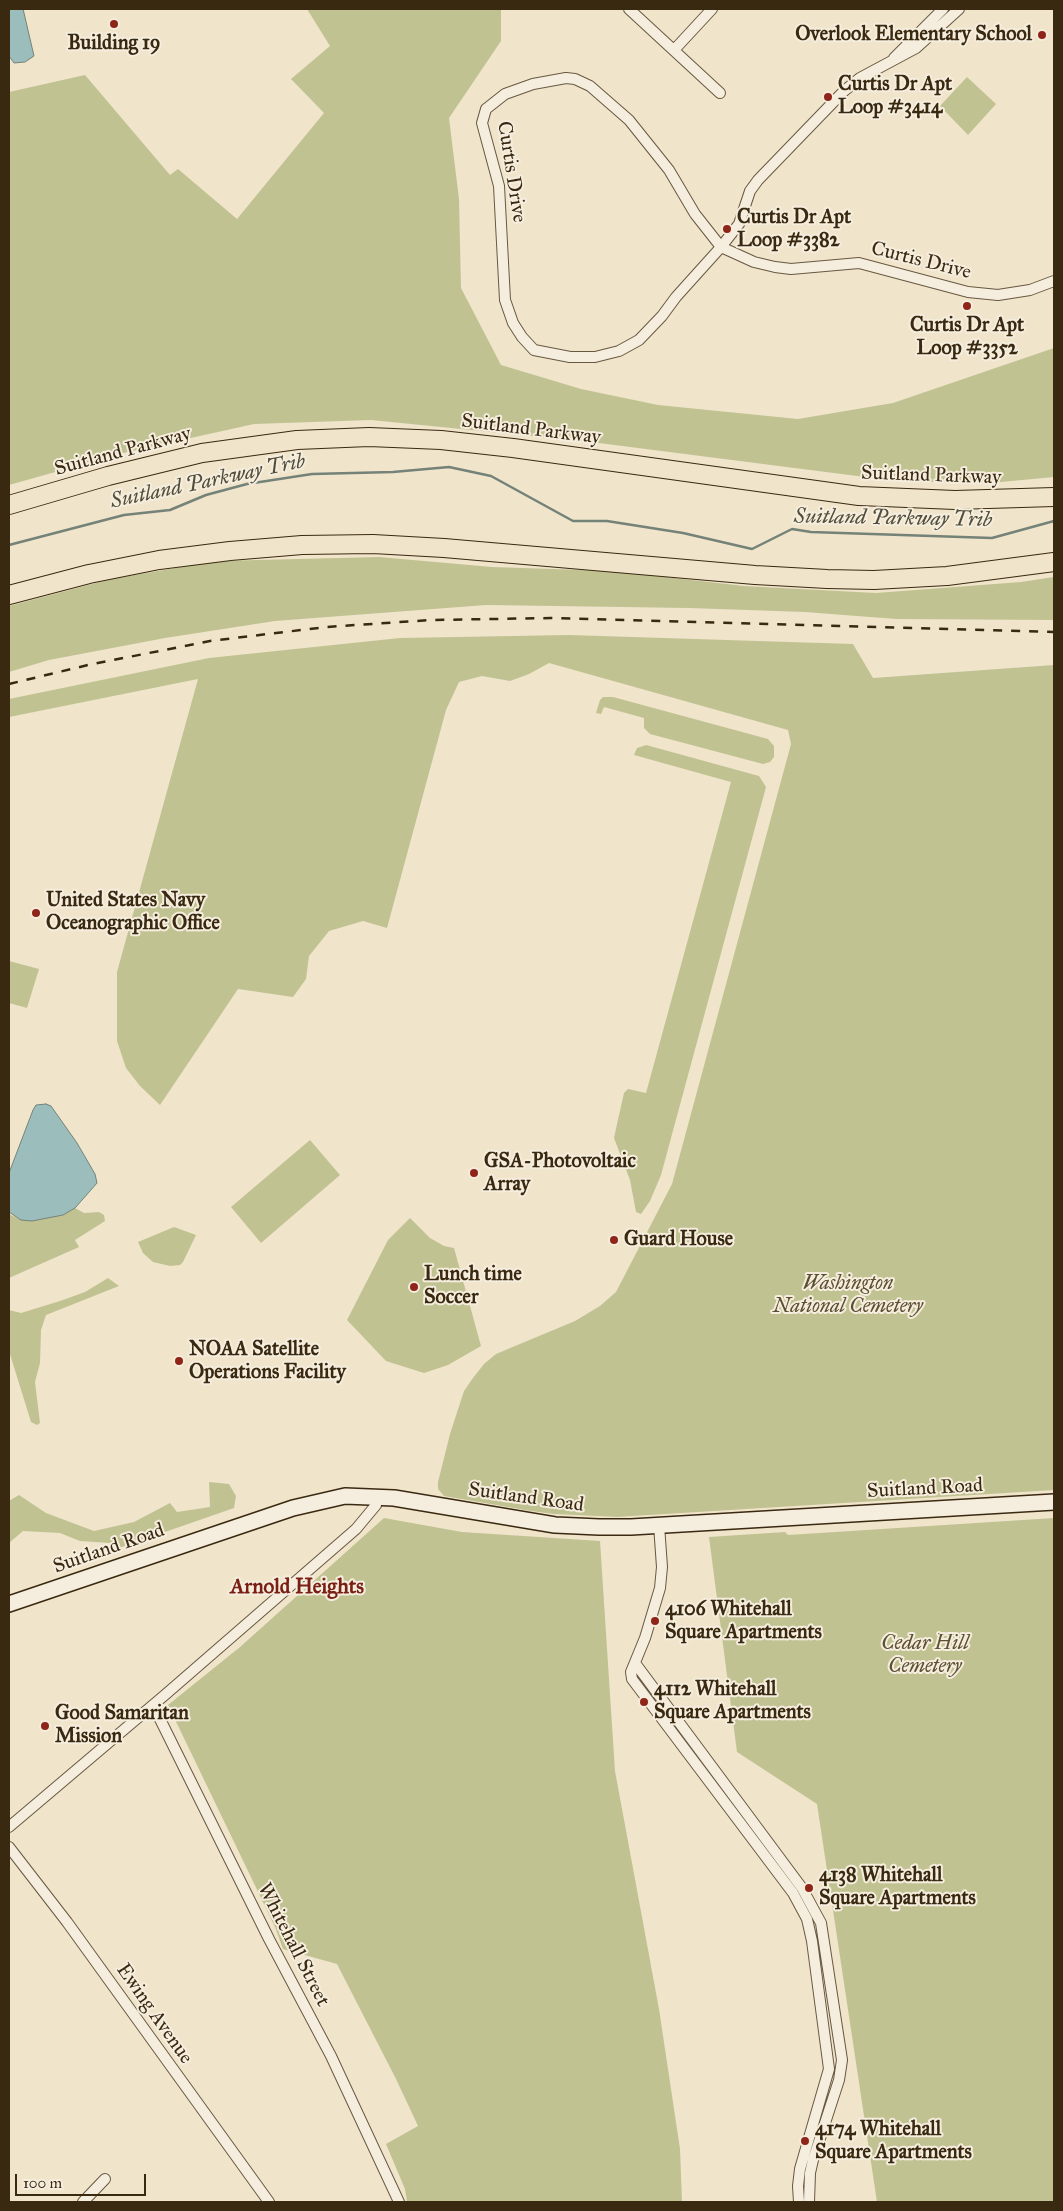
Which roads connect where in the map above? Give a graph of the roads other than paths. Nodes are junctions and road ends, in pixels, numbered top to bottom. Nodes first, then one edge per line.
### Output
1 (629, 9) edge
2 (712, 9) edge
3 (943, 9) edge
4 (959, 9) edge
5 (674, 50) junction
6 (892, 60) junction
7 (720, 93) dead end
8 (721, 247) junction
9 (1054, 280) edge
10 (1054, 497) edge
11 (9, 506) edge
12 (1054, 562) edge
13 (9, 595) edge
14 (377, 1496) junction
15 (1054, 1502) edge
16 (660, 1525) junction
17 (9, 1604) edge
18 (635, 1663) junction
19 (153, 1705) junction
20 (9, 1826) edge
21 (9, 1847) edge
22 (105, 2179) dead end
23 (84, 2202) edge
24 (269, 2202) edge
25 (399, 2202) edge
26 (799, 2202) edge
27 (810, 2202) edge

1 - 5 street
2 - 5 street
3 - 6 street, Curtis Drive
4 - 6 street, Curtis Drive
5 - 7 street
6 - 8 street, Curtis Drive
8 - 8 street, Curtis Drive
8 - 9 street, Curtis Drive
10 - 11 highway, Suitland Parkway
12 - 13 highway
14 - 16 main road, Suitland Road
14 - 17 main road, Suitland Road
14 - 19 street
15 - 16 main road, Suitland Road
16 - 18 street
18 - 26 street
18 - 27 street
19 - 20 street
19 - 25 street, Whitehall Street
21 - 24 street, Ewing Avenue
22 - 23 street

